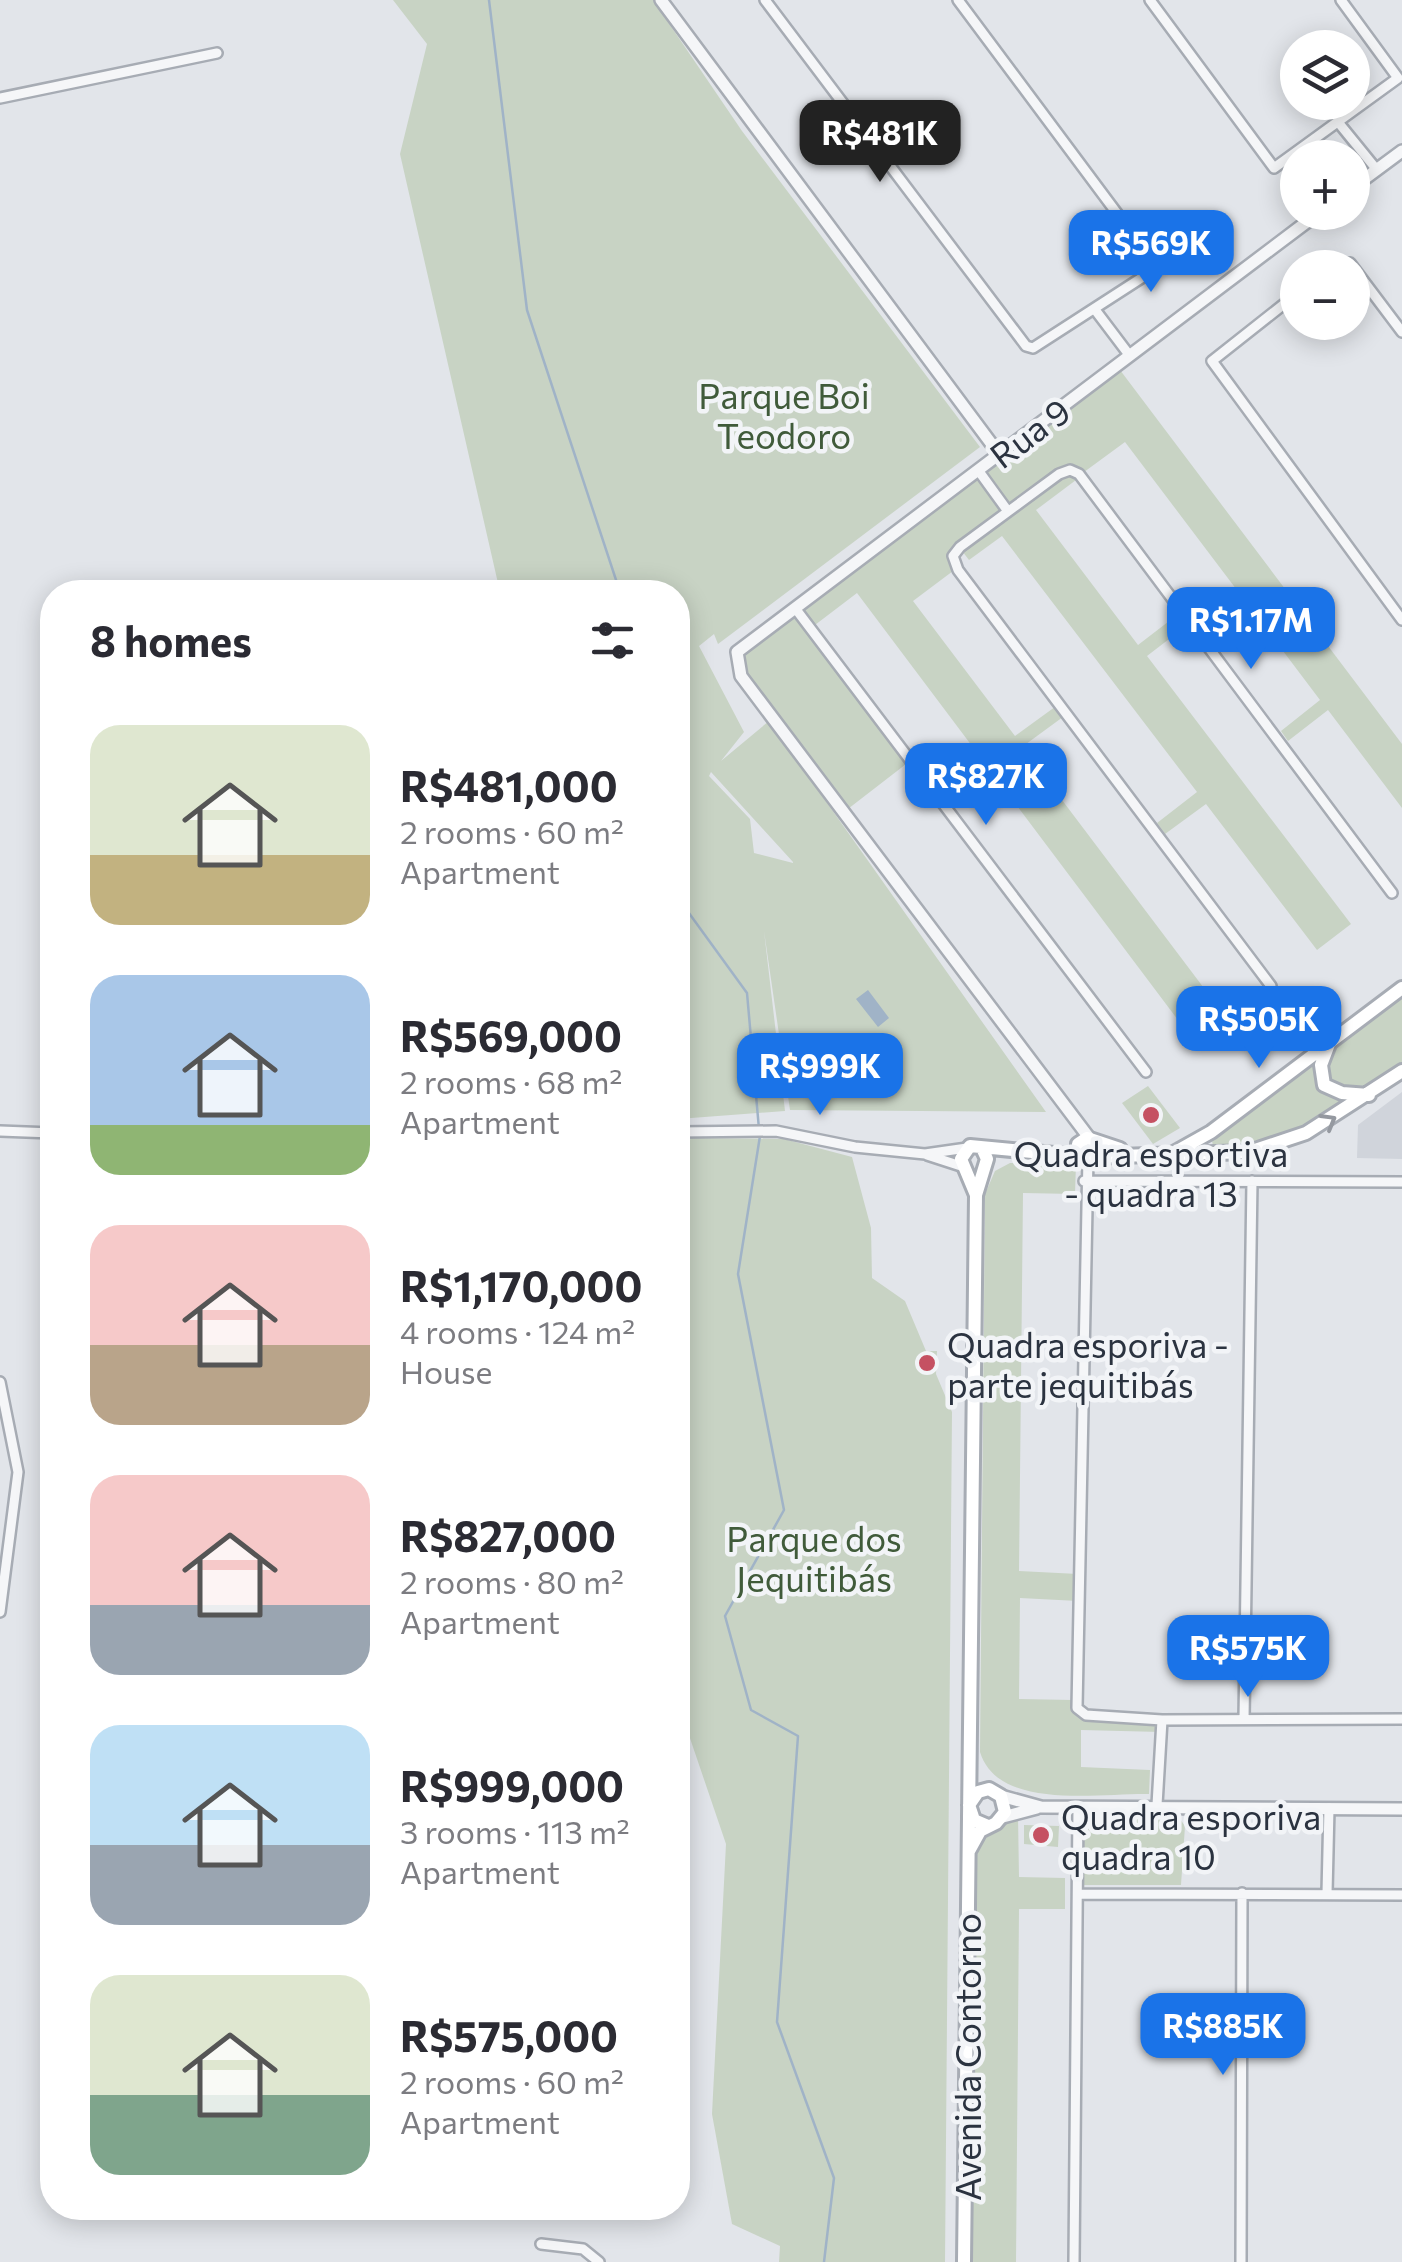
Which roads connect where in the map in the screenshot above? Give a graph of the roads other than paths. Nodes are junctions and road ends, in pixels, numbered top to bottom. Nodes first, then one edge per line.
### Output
1 (661, 0) edge
2 (765, 0) edge
3 (958, 0) edge
4 (1150, 0) edge
5 (1340, 0) edge
6 (217, 54) dead end
7 (0, 98) edge
8 (1338, 122) junction
9 (1402, 151) edge
10 (1377, 170) junction
11 (1370, 175) edge
12 (1296, 230) edge
13 (1370, 290) edge
14 (1280, 307) edge
15 (1096, 311) junction
16 (1402, 332) edge
17 (1130, 356) junction
18 (999, 454) junction
19 (978, 470) junction
20 (1008, 510) junction
21 (795, 608) junction
22 (1402, 620) edge
23 (1392, 893) dead end
24 (1271, 986) dead end
25 (1402, 988) edge
26 (1330, 1042) junction
27 (1402, 1071) edge
28 (1146, 1072) dead end
29 (1370, 1094) junction
30 (0, 1131) edge
31 (690, 1132) edge
32 (1212, 1132) junction
33 (40, 1133) edge
34 (982, 1148) junction
35 (1086, 1148) junction
36 (964, 1149) junction
37 (1008, 1152) junction
38 (925, 1154) junction
39 (1220, 1154) junction
40 (1168, 1156) junction
41 (985, 1165) junction
42 (964, 1167) junction
43 (1084, 1180) junction
44 (1252, 1181) junction
45 (1402, 1182) edge
46 (976, 1196) junction
47 (0, 1382) edge
48 (0, 1612) edge
49 (1244, 1719) junction
50 (1402, 1719) edge
51 (1162, 1720) junction
52 (970, 1756) junction
53 (995, 1792) junction
54 (969, 1805) junction
55 (1158, 1805) junction
56 (1042, 1807) junction
57 (1078, 1808) junction
58 (1329, 1808) junction
59 (1402, 1808) edge
60 (1003, 1817) junction
61 (988, 1826) junction
62 (968, 1853) junction
63 (1242, 1893) junction
64 (1327, 1893) junction
65 (1078, 1894) junction
66 (1402, 1895) edge
67 (541, 2244) dead end
68 (600, 2262) edge
69 (964, 2262) edge
70 (1074, 2262) edge
71 (1242, 2262) edge

1 - 18 street
2 - 15 street
3 - 15 street
4 - 8 street
5 - 8 street
6 - 7 street
8 - 10 street
9 - 10 street
10 - 11 street
12 - 17 street, Rua 9
13 - 16 street
14 - 22 street
15 - 17 street
17 - 18 street, Rua 9
18 - 19 street, Rua 9
19 - 20 street
19 - 21 street, Rua 9
20 - 23 street
20 - 24 street
21 - 28 street
21 - 35 street, Rua 9
25 - 26 main road
26 - 29 main road
26 - 32 main road
27 - 29 main road
39 -> 29 main road
30 - 33 street
31 - 38 street
32 - 39 main road
32 - 40 main road
34 - 36 main road
34 - 37 main road
34 - 41 main road
35 - 37 main road
35 - 40 main road
35 - 43 street
36 - 38 street
36 - 42 main road
37 - 41 main road
38 - 42 street
39 - 40 main road
41 - 42 main road
41 - 46 main road
42 - 46 main road
43 - 44 street
43 - 51 street
44 - 45 street
44 - 49 street
46 - 52 main road
47 - 48 street
49 - 50 street
49 - 51 street
51 - 55 street
52 - 53 main road
52 - 54 main road, Avenida Contorno
53 - 54 main road
53 - 56 street
53 - 60 main road
54 - 61 main road
54 - 62 main road, Avenida Contorno
55 - 57 street
55 - 58 street
56 - 57 street
56 - 60 street
57 - 65 street
58 - 59 street
58 - 64 street
60 - 61 main road
61 - 62 main road
62 - 69 main road, Avenida Contorno
63 - 64 street
63 - 65 street
63 - 71 street
64 - 66 street
65 - 70 street
67 - 68 street

